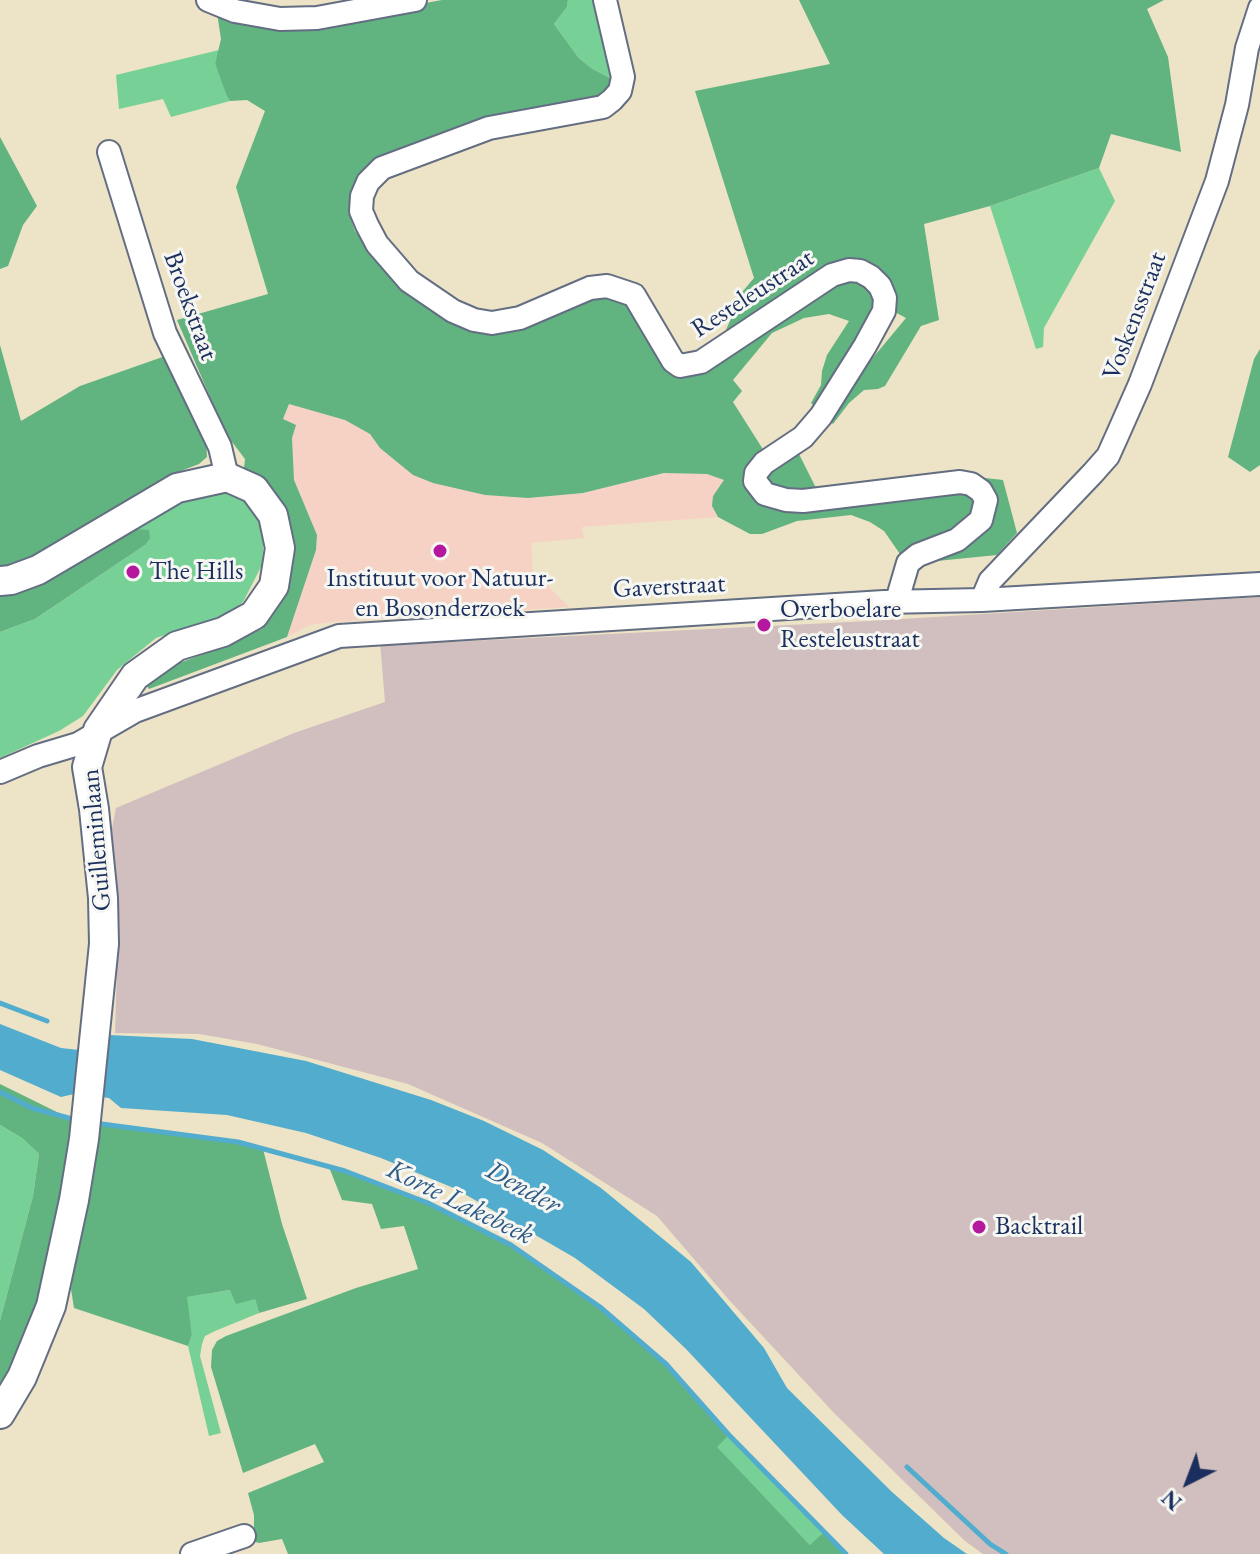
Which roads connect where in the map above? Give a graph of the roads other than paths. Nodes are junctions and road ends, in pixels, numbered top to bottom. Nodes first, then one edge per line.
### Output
1 (208, 0) edge
2 (415, 0) edge
3 (605, 0) edge
4 (1260, 8) edge
5 (109, 152) dead end
6 (227, 477) junction
7 (0, 581) edge
8 (1260, 584) edge
9 (982, 600) junction
10 (896, 604) junction
11 (98, 730) junction
12 (0, 772) edge
13 (0, 1414) edge
14 (244, 1536) dead end
15 (192, 1554) edge

1 - 2 street
3 - 10 street, Resteleustraat
4 - 9 street, Voskensstraat
5 - 6 street, Broekstraat
6 - 7 main road
6 - 11 main road, Guilleminlaan
8 - 9 street, Gaverstraat
9 - 10 street, Gaverstraat
10 - 11 street, Gaverstraat
11 - 12 street, Gaverstraat
11 - 13 main road, Guilleminlaan
14 - 15 street

